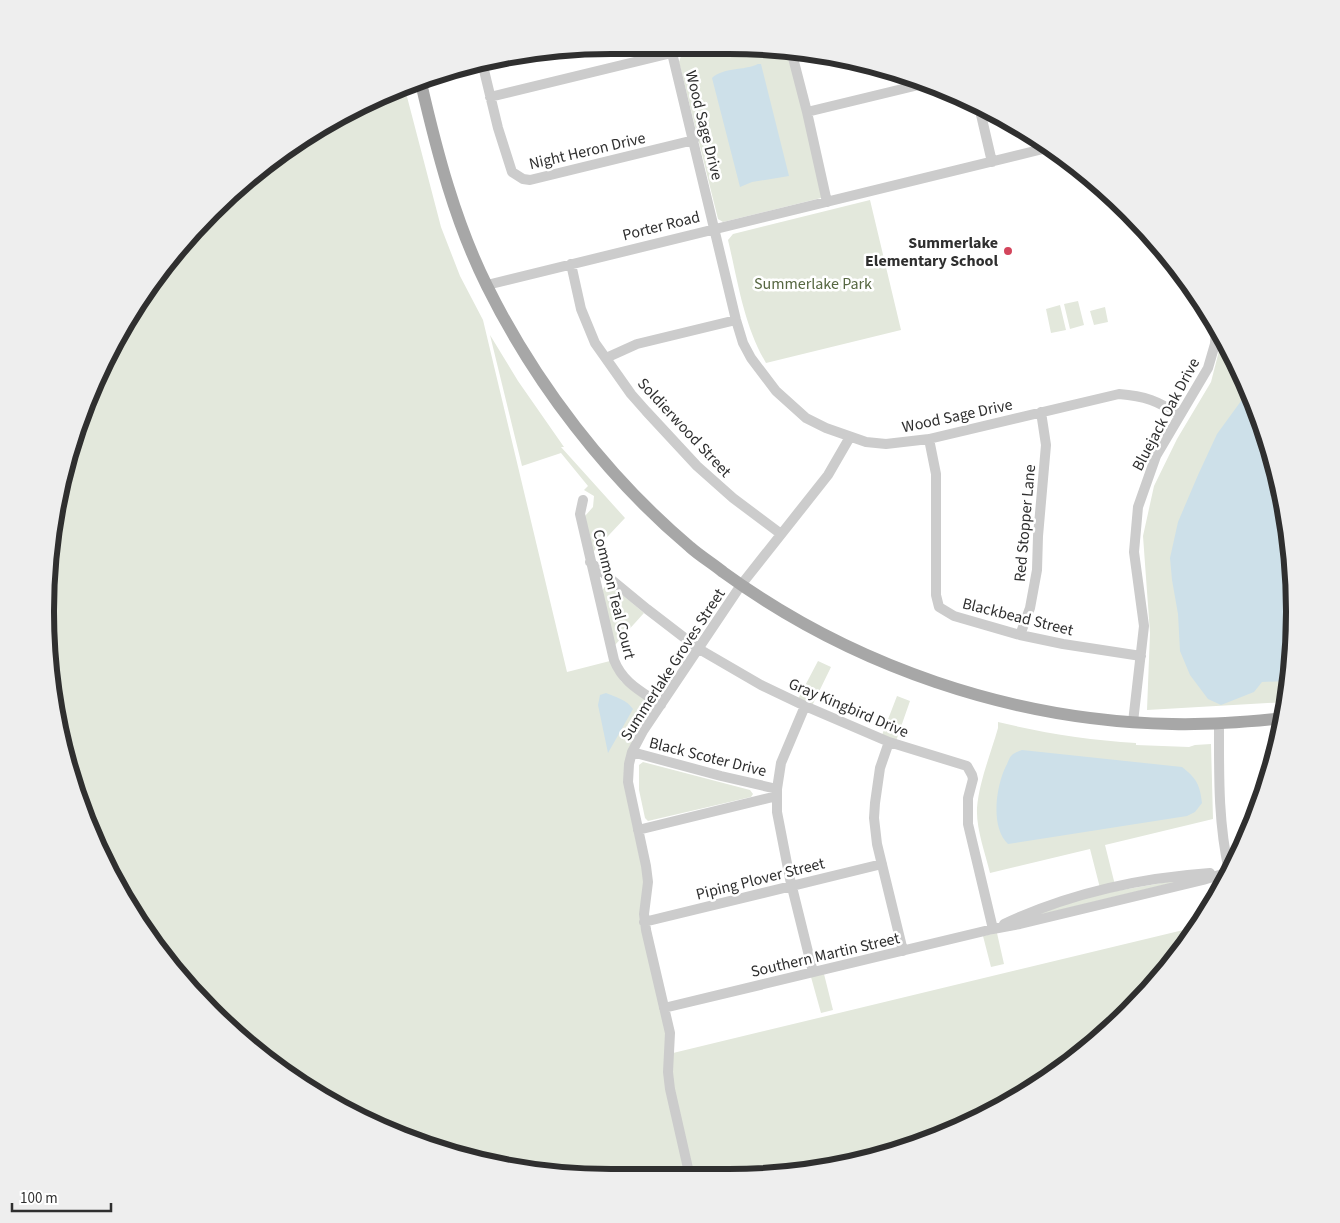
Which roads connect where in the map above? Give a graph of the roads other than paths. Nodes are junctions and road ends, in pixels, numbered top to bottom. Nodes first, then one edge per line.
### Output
1 (668, 54) edge
2 (672, 54) edge
3 (793, 58) edge
4 (484, 69) edge
5 (914, 85) edge
6 (422, 87) edge
7 (490, 97) junction
8 (807, 112) junction
9 (981, 114) edge
10 (694, 140) junction
11 (1040, 150) edge
12 (992, 162) junction
13 (827, 202) junction
14 (715, 229) junction
15 (571, 264) junction
16 (487, 285) junction
17 (736, 320) junction
18 (1216, 341) edge
19 (606, 358) junction
20 (1041, 412) junction
21 (1180, 415) junction
22 (850, 437) junction
23 (929, 439) junction
24 (583, 500) dead end
25 (781, 534) junction
26 (590, 562) junction
27 (741, 585) junction
28 (1020, 635) junction
29 (699, 649) junction
30 (1140, 656) junction
31 (661, 705) junction
32 (804, 706) junction
33 (1276, 719) edge
34 (1133, 722) junction
35 (1219, 724) junction
36 (889, 742) junction
37 (632, 752) junction
38 (777, 792) junction
39 (638, 830) junction
40 (1227, 861) edge
41 (882, 864) junction
42 (1222, 872) edge
43 (792, 886) junction
44 (644, 922) junction
45 (993, 929) junction
46 (903, 951) junction
47 (814, 972) junction
48 (664, 1008) junction
49 (688, 1169) edge

1 - 7 street
2 - 10 street, Wood Sage Drive
3 - 8 street
4 - 7 street, Night Heron Drive
5 - 8 street
6 - 16 main road
7 - 10 street, Night Heron Drive
8 - 13 street
9 - 12 street
10 - 14 street, Wood Sage Drive
11 - 12 street, Porter Road
12 - 13 street, Porter Road
13 - 14 street, Porter Road
14 - 15 street, Porter Road
14 - 17 street, Wood Sage Drive
15 - 16 street, Porter Road
15 - 19 street, Soldierwood Street
16 - 27 main road
17 - 19 street
17 - 22 street, Wood Sage Drive
18 - 21 street, Bluejack Oak Drive
19 - 25 street, Soldierwood Street
20 - 21 street, Wood Sage Drive
20 - 23 street, Wood Sage Drive
20 - 28 street, Red Stopper Lane
21 - 30 street, Bluejack Oak Drive
22 - 23 street, Wood Sage Drive
22 - 25 street, Summerlake Groves Street
23 - 28 street, Blackbead Street
24 - 26 street, Common Teal Court
25 - 27 street, Summerlake Groves Street
26 - 29 street, Gray Kingbird Drive
26 - 31 street, Common Teal Court
27 - 29 street, Summerlake Groves Street
27 - 34 main road
28 - 30 street, Blackbead Street
29 - 31 street, Summerlake Groves Street
29 - 32 street, Gray Kingbird Drive
30 - 34 street, Bluejack Oak Drive
31 - 37 street, Summerlake Groves Street
32 - 36 street, Gray Kingbird Drive
32 - 38 street
33 - 35 main road
34 - 35 main road
35 - 40 street
36 - 41 street
36 - 45 street, Gray Kingbird Drive
37 - 38 street, Black Scoter Drive
37 - 39 street, Summerlake Groves Street
38 - 39 street
38 - 43 street
39 - 44 street, Summerlake Groves Street
41 - 43 street, Piping Plover Street
41 - 46 street
42 - 45 street, Southern Martin Street
43 - 44 street, Piping Plover Street
43 - 47 street
44 - 48 street, Summerlake Groves Street
45 - 46 street, Southern Martin Street
46 - 47 street, Southern Martin Street
47 - 48 street, Southern Martin Street
48 - 49 street, Summerlake Groves Street

